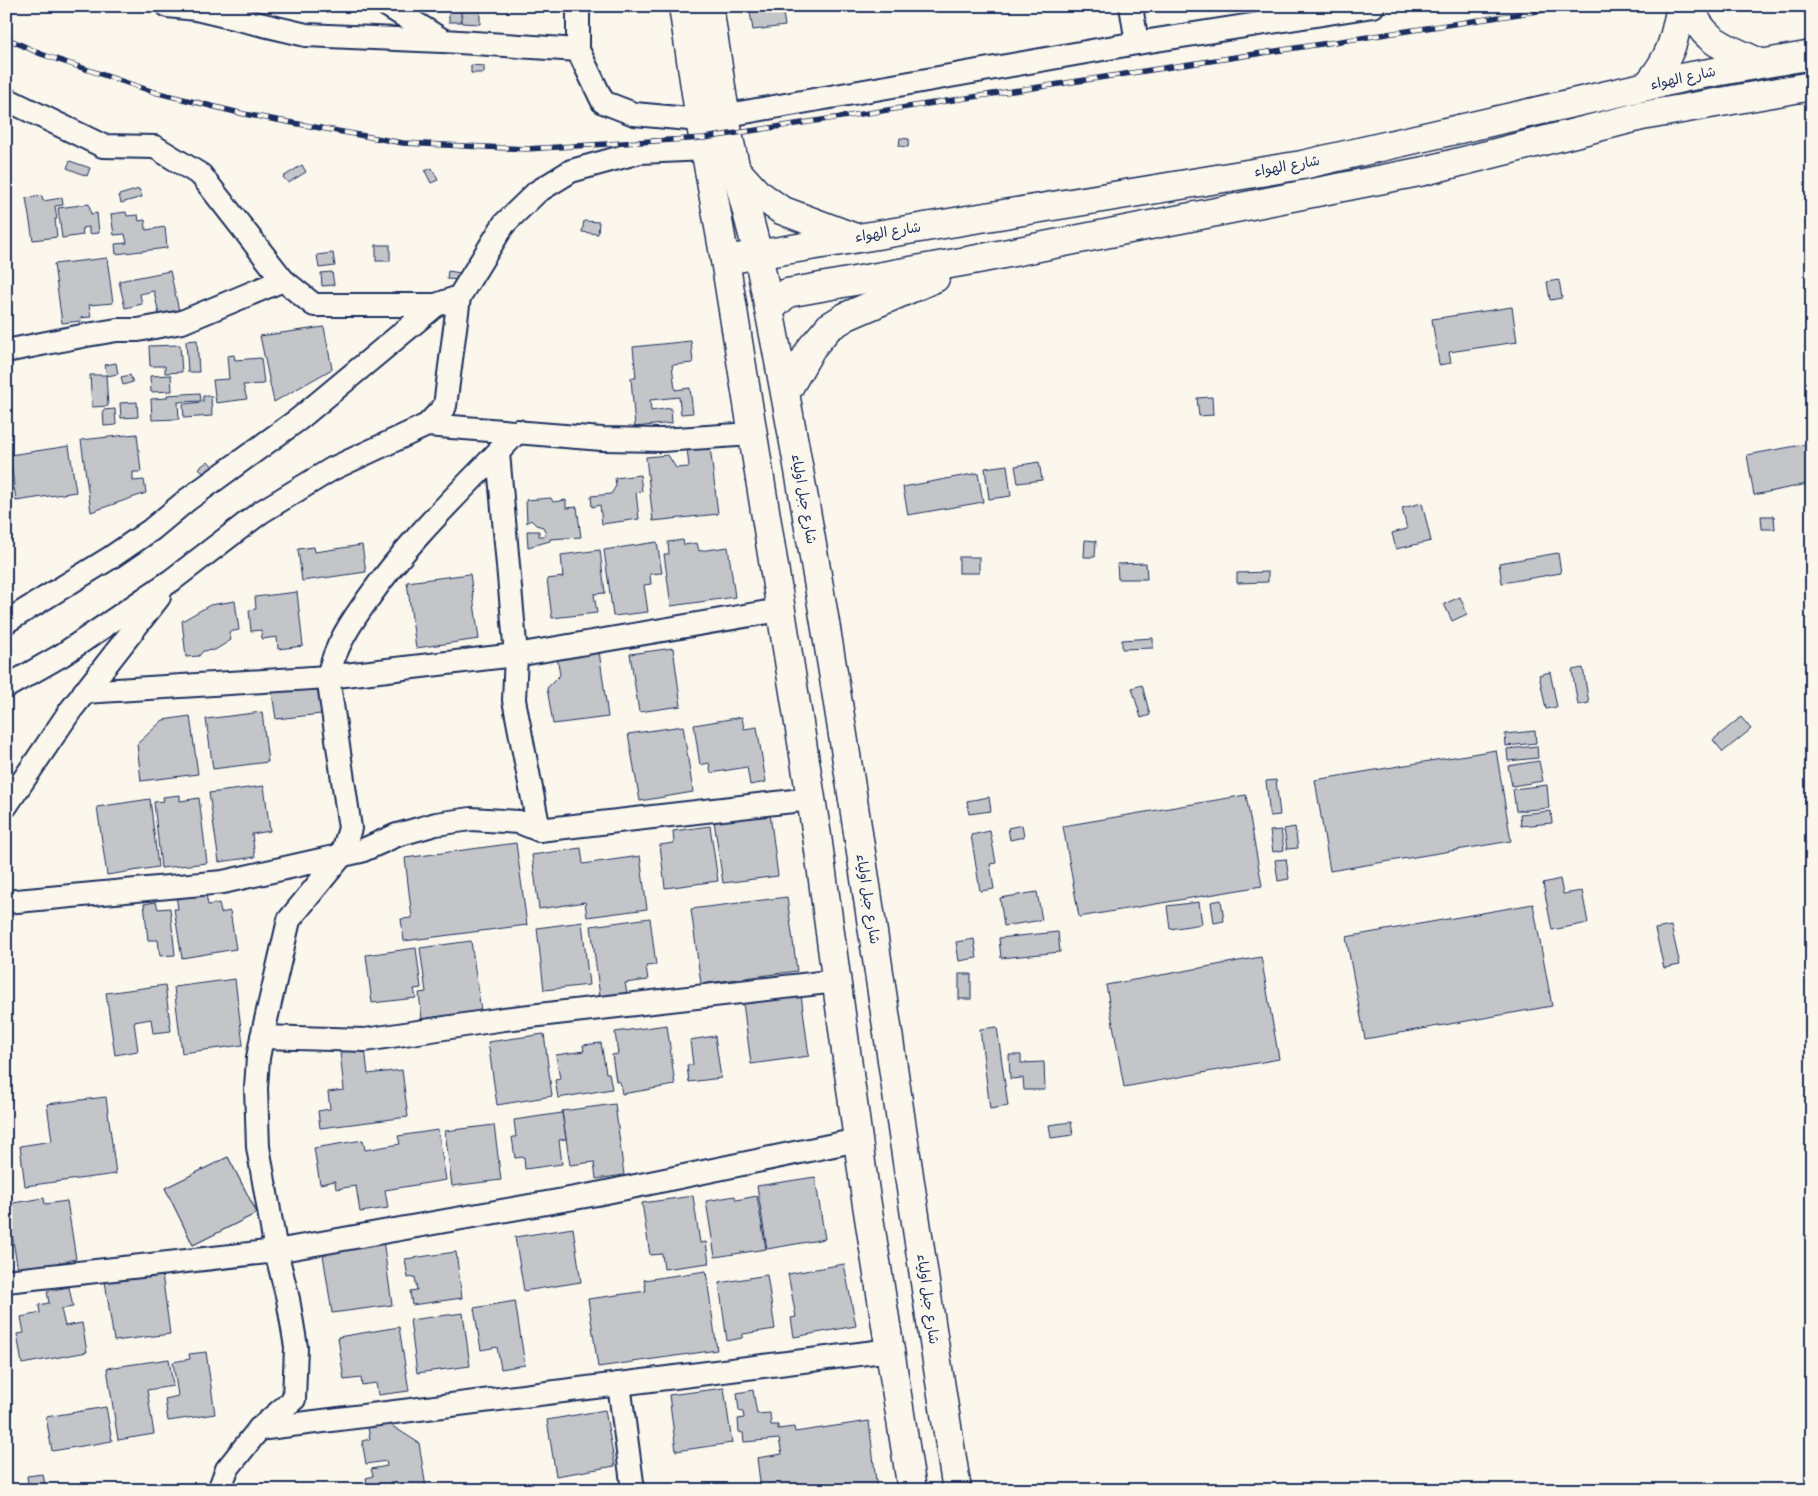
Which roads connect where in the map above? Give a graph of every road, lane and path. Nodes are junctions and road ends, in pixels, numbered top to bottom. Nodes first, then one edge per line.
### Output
1 (168, 6) edge
2 (388, 6) edge
3 (578, 6) edge
4 (683, 6) edge
5 (709, 6) edge
6 (1132, 6) edge
7 (1373, 6) edge
8 (1681, 6) edge
9 (1690, 6) edge
10 (198, 7) edge
11 (444, 41) junction
12 (1137, 43) junction
13 (578, 50) junction
14 (1812, 55) edge
15 (1760, 63) junction
16 (1647, 86) junction
17 (1812, 86) edge
18 (6, 99) edge
19 (712, 118) junction
20 (706, 149) junction
21 (736, 170) junction
22 (854, 237) junction
23 (758, 254) junction
24 (978, 259) junction
25 (725, 260) junction
26 (283, 280) junction
27 (459, 297) junction
28 (436, 305) junction
29 (770, 309) junction
30 (733, 312) junction
31 (6, 350) edge
32 (786, 392) junction
33 (427, 424) junction
34 (518, 431) junction
35 (752, 434) junction
36 (498, 453) junction
37 (172, 580) junction
38 (780, 610) junction
39 (6, 622) edge
40 (516, 655) junction
41 (328, 677) junction
42 (6, 687) edge
43 (84, 692) junction
44 (811, 799) junction
45 (6, 806) edge
46 (539, 830) junction
47 (342, 854) junction
48 (6, 902) edge
49 (837, 981) junction
50 (262, 1037) junction
51 (858, 1140) junction
52 (276, 1251) junction
53 (6, 1281) edge
54 (891, 1350) junction
55 (619, 1384) junction
56 (259, 1429) junction
57 (219, 1490) edge
58 (632, 1490) edge
59 (912, 1490) edge
60 (957, 1490) edge

1 - 10 street
2 - 11 street
3 - 13 street
4 - 19 main road
5 - 19 main road
6 - 12 street
7 - 12 street
8 - 16 main road
9 - 15 main road
10 - 11 street
11 - 13 street
12 - 19 street
13 - 19 street
14 - 15 main road, شارع الهواء
15 - 16 main road, شارع الهواء
16 - 22 main road, شارع الهواء
17 - 24 main road
18 - 26 street
19 - 20 main road
19 - 21 main road, شارع جبل اولياء
20 - 25 main road
20 - 27 street
21 - 22 main road
21 - 23 main road, شارع جبل اولياء
22 - 23 main road, شارع الهواء
23 - 25 main road, شارع الهواء
23 - 29 main road, شارع جبل اولياء
24 - 29 main road
24 - 32 main road
25 - 30 main road
26 - 28 street
26 - 31 street
27 - 28 street
27 - 33 street
28 - 39 street
29 - 30 main road
29 - 32 main road, شارع جبل اولياء
30 - 35 main road
32 - 60 main road, شارع جبل اولياء
33 - 34 street
33 - 37 street
34 - 35 street
34 - 36 street
35 - 38 main road
36 - 40 street
36 - 41 street
37 - 42 street
37 - 43 street
38 - 40 street
38 - 44 main road
40 - 41 street
40 - 46 street
41 - 43 street
41 - 47 street
43 - 45 street
44 - 46 street
44 - 49 main road
46 - 47 street
47 - 48 street
47 - 50 street
49 - 50 street
49 - 51 main road
50 - 52 street
51 - 52 street
51 - 54 main road
52 - 53 street
52 - 56 street
54 - 55 street
54 - 59 main road
55 - 56 street
55 - 58 street
56 - 57 street

